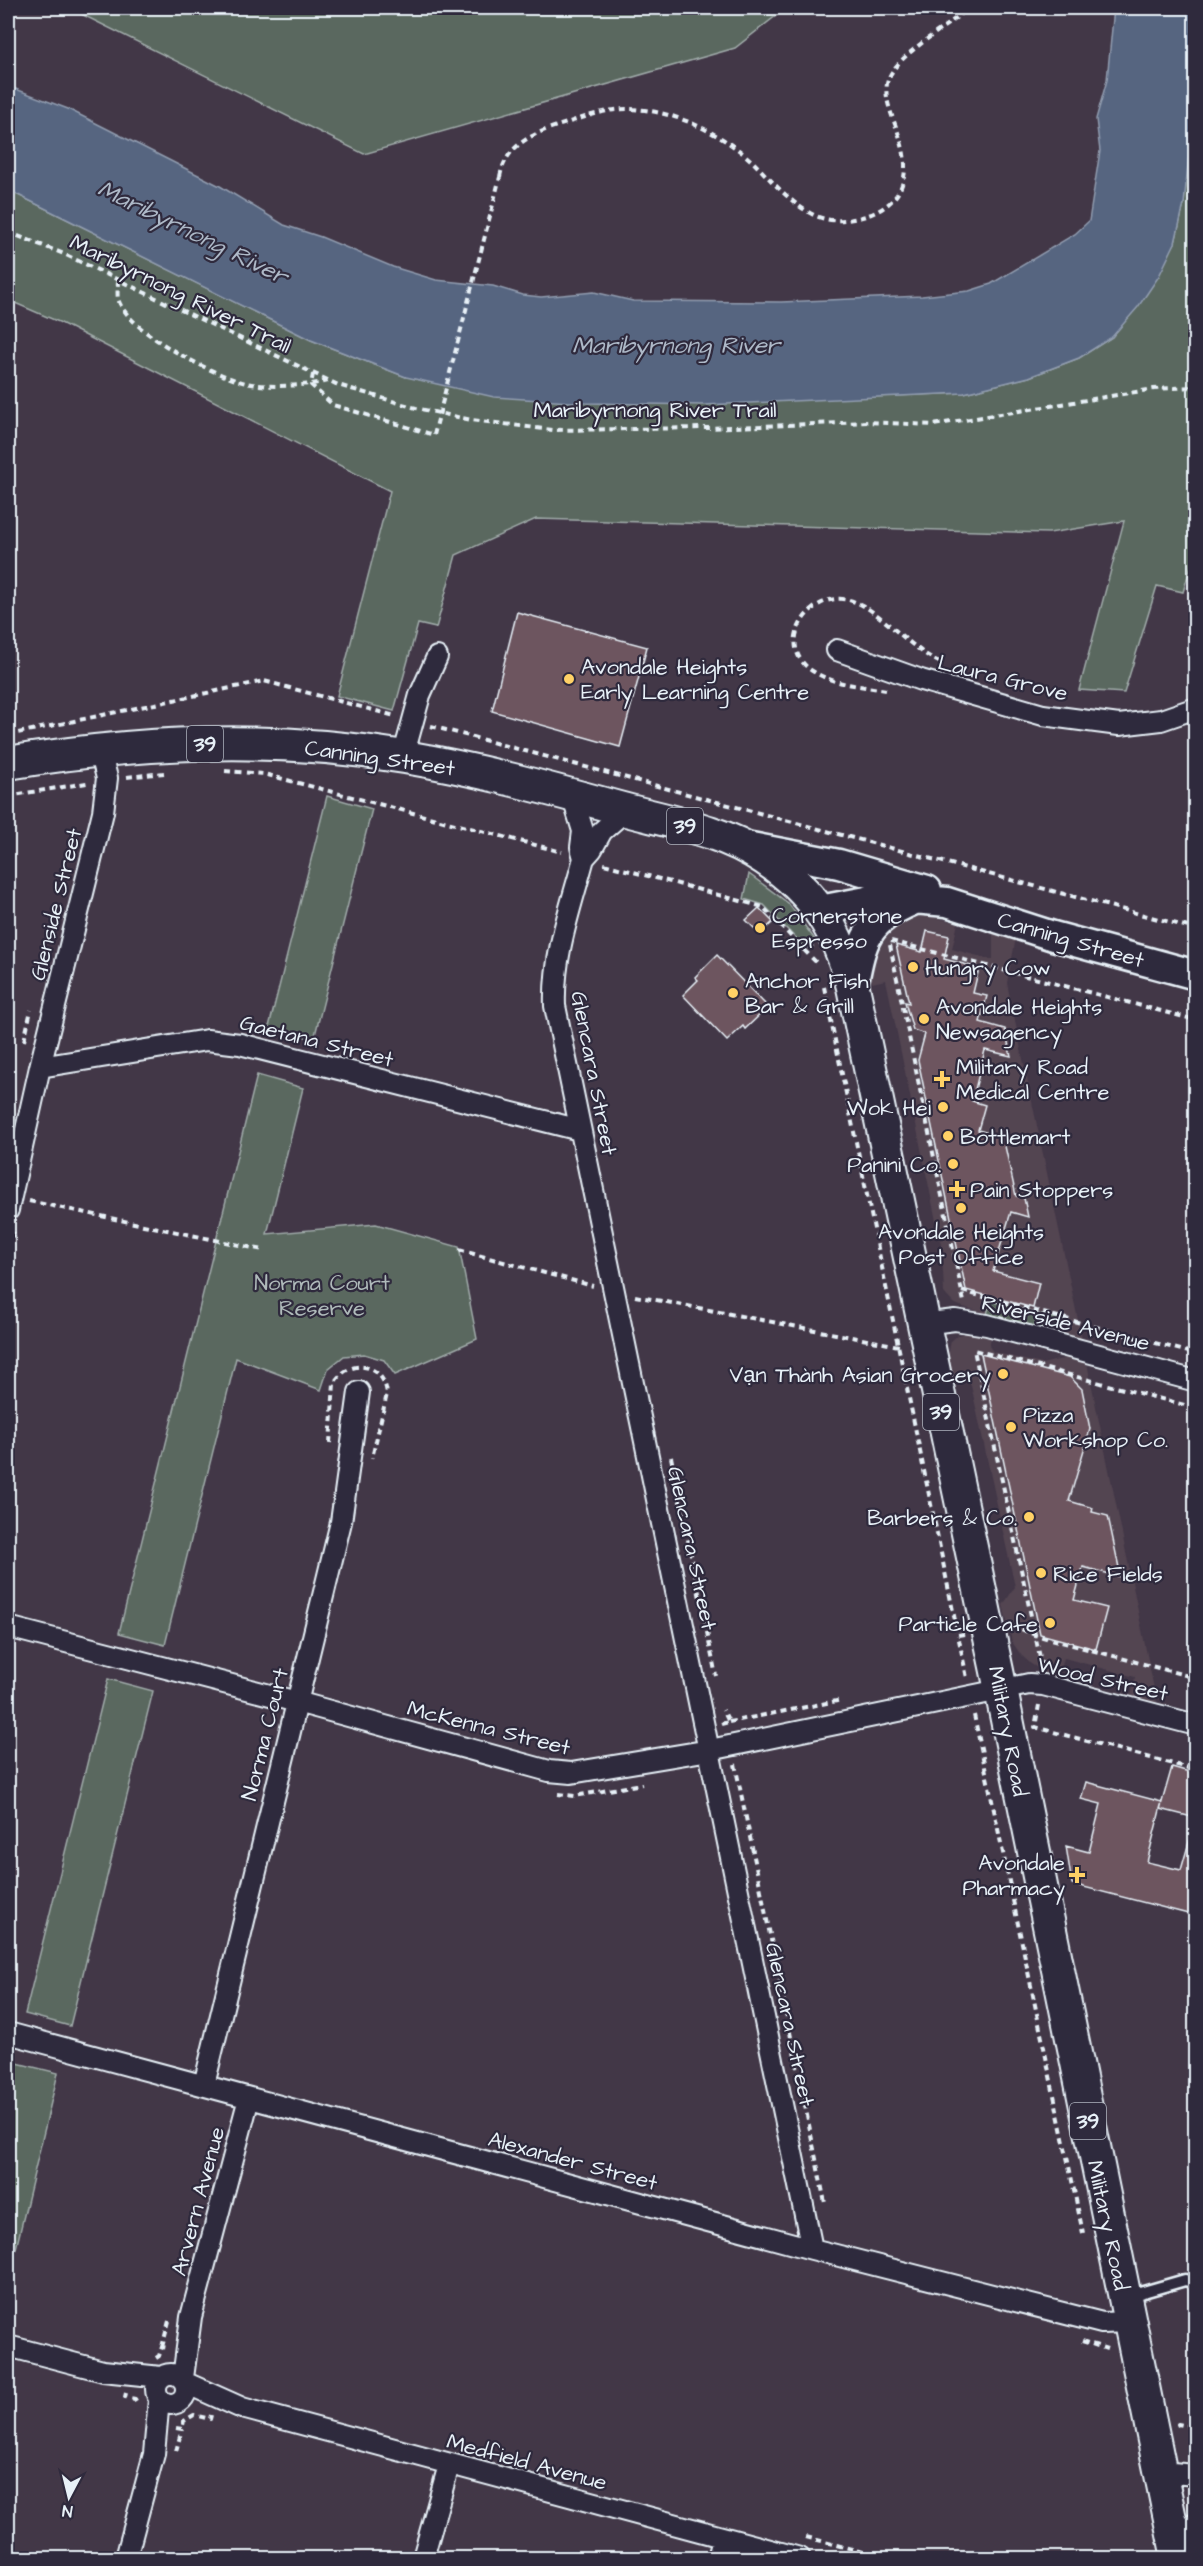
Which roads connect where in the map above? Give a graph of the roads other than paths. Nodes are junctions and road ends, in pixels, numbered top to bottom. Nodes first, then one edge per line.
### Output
1 (837, 650) dead end
2 (437, 657) dead end
3 (1196, 708) edge
4 (403, 757) junction
5 (8, 763) edge
6 (114, 773) junction
7 (572, 795) junction
8 (626, 810) junction
9 (743, 845) junction
10 (584, 858) junction
11 (933, 900) junction
12 (820, 910) junction
13 (1196, 975) edge
14 (853, 987) junction
15 (40, 1067) junction
16 (580, 1130) junction
17 (13, 1202) edge
18 (922, 1324) junction
19 (1196, 1381) edge
20 (359, 1392) dead end
21 (8, 1627) edge
22 (986, 1693) junction
23 (297, 1702) junction
24 (1196, 1725) edge
25 (710, 1750) junction
26 (8, 2033) edge
27 (204, 2085) junction
28 (249, 2098) junction
29 (812, 2249) junction
30 (1190, 2282) edge
31 (1126, 2310) junction
32 (8, 2346) edge
33 (171, 2389) junction
34 (448, 2465) junction
35 (1160, 2472) junction
36 (1196, 2475) edge
37 (1196, 2523) edge
38 (723, 2539) junction
39 (126, 2559) edge
40 (423, 2559) edge
41 (718, 2559) edge
42 (800, 2559) edge
43 (1179, 2559) edge

1 - 3 street, Laura Grove
2 - 4 street
4 - 6 main road, Canning Street / 39
4 - 7 main road, Canning Street / 39
5 - 6 main road, Canning Street / 39
6 - 15 street, Glenside Street
7 - 8 main road, Canning Street / 39
7 - 10 street, Glencara Street
8 - 9 main road, Canning Street / 39
8 - 10 street, Glencara Street
9 - 11 street, Canning Street
9 - 12 main road, Canning Street / 39
10 - 16 street, Glencara Street
11 - 12 street, Canning Street
11 - 13 street, Canning Street
11 - 14 street
12 - 14 main road, Military Road / 39
14 - 18 main road, Military Road / 39
15 - 16 street, Gaetana Street
15 - 17 street, Glenside Street
16 - 25 street, Glencara Street
18 - 19 street, Riverside Avenue
18 - 22 main road, Military Road / 39
20 - 23 street, Norma Court
21 - 23 street, McKenna Street
22 - 24 street, Wood Street
22 - 25 street, McKenna Street
22 - 31 main road, Military Road / 39
23 - 25 street, McKenna Street
23 - 27 street, Norma Court
25 - 29 street, Glencara Street
26 - 27 street, Alexander Street
27 - 28 street, Alexander Street
28 - 29 street, Alexander Street
28 - 33 street, Arvern Avenue
29 - 31 street, Alexander Street
30 - 31 lane
31 - 35 main road, Military Road / 39
32 - 33 street, Medfield Avenue
33 - 34 street, Medfield Avenue
33 - 39 street, Arvern Avenue
34 - 38 street, Medfield Avenue
34 - 40 street
35 - 36 street
35 - 43 main road, Military Road / 39
37 - 43 street
38 - 41 street
38 - 42 street, Medfield Avenue

